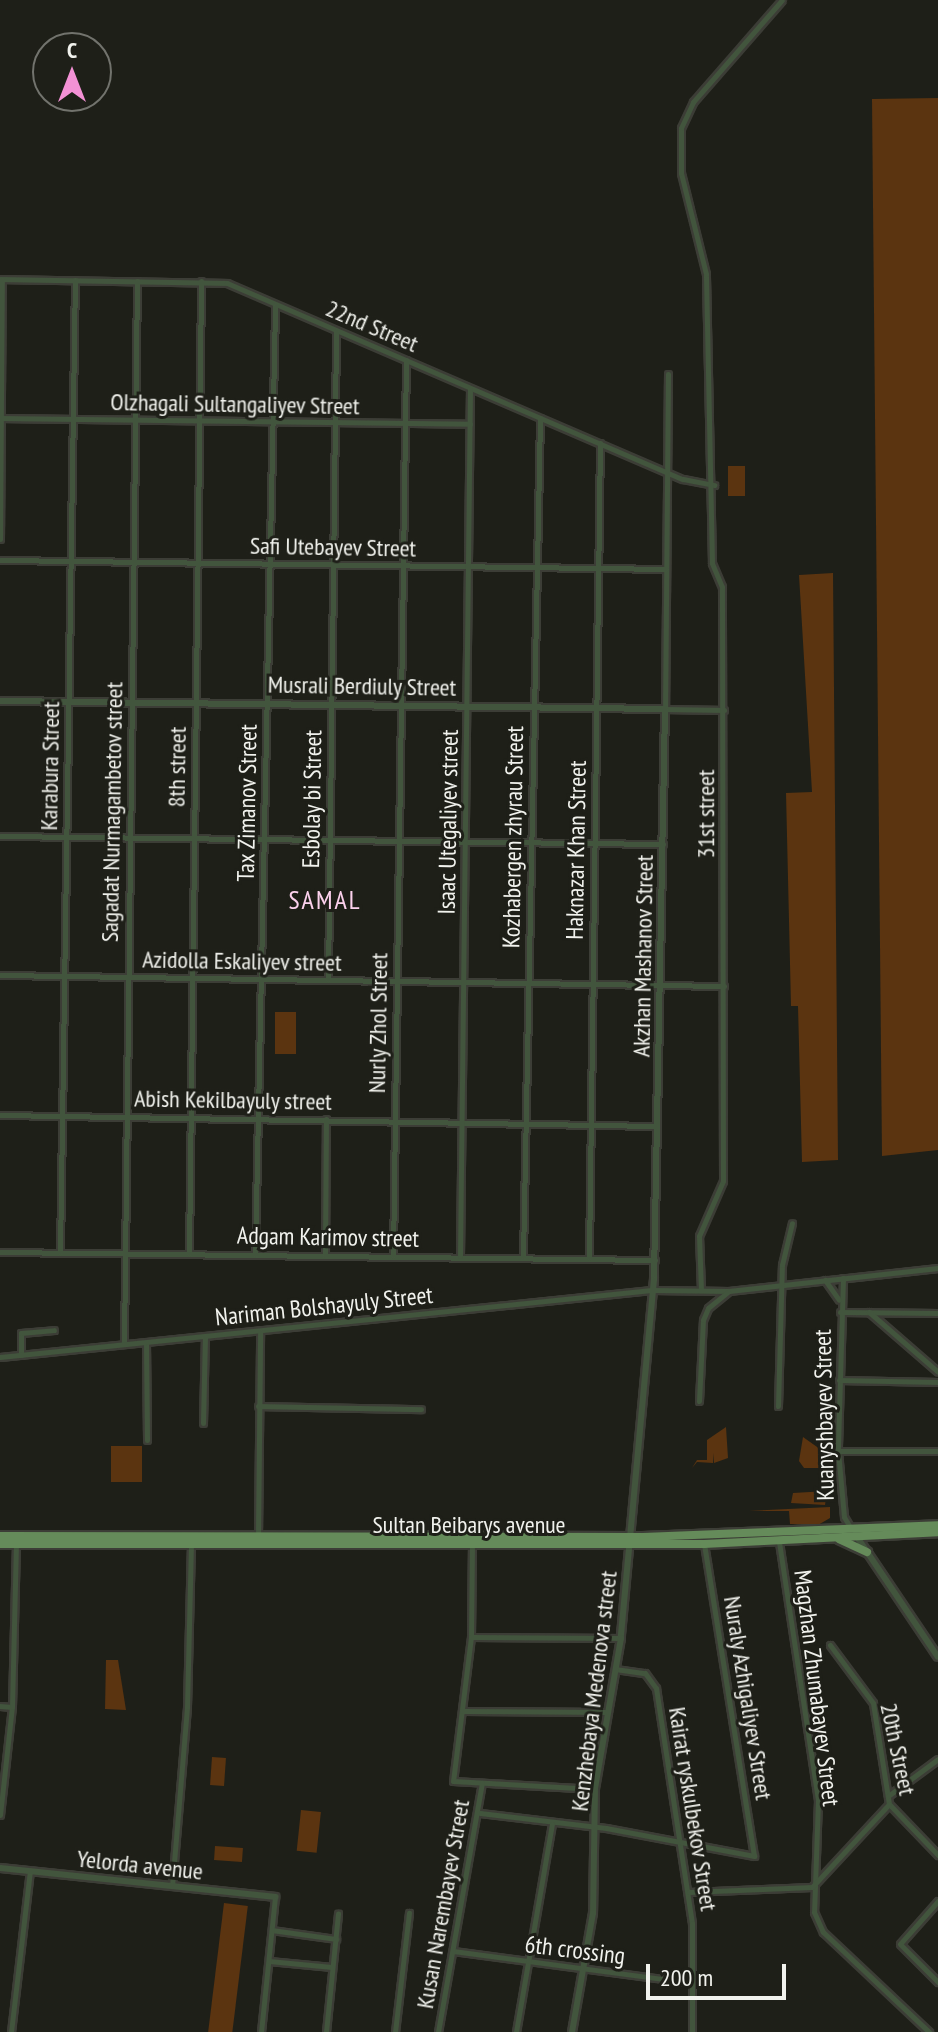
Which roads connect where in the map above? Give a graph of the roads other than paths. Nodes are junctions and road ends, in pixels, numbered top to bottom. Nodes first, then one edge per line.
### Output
1 (782, 0) edge
2 (1, 279) edge
3 (75, 280) junction
4 (137, 281) junction
5 (201, 281) junction
6 (275, 305) junction
7 (336, 331) junction
8 (406, 360) junction
9 (668, 374) dead end
10 (470, 388) junction
11 (1, 418) edge
12 (540, 418) junction
13 (73, 419) junction
14 (137, 420) junction
15 (200, 421) junction
16 (272, 422) junction
17 (335, 423) junction
18 (405, 424) junction
19 (470, 424) junction
20 (600, 443) junction
21 (667, 469) junction
22 (714, 485) junction
23 (0, 539) edge
24 (0, 560) edge
25 (71, 561) junction
26 (134, 562) junction
27 (198, 563) junction
28 (269, 564) junction
29 (333, 565) junction
30 (403, 566) junction
31 (470, 566) junction
32 (537, 568) junction
33 (598, 568) junction
34 (666, 569) junction
35 (0, 701) edge
36 (69, 702) junction
37 (132, 702) junction
38 (196, 703) junction
39 (267, 703) junction
40 (332, 704) junction
41 (401, 705) junction
42 (468, 705) junction
43 (534, 706) junction
44 (596, 706) junction
45 (665, 709) junction
46 (724, 710) junction
47 (0, 836) edge
48 (67, 839) junction
49 (130, 839) junction
50 (194, 840) junction
51 (264, 841) junction
52 (330, 841) junction
53 (399, 842) junction
54 (466, 842) junction
55 (531, 843) junction
56 (595, 844) junction
57 (664, 844) junction
58 (0, 975) edge
59 (64, 976) junction
60 (128, 977) junction
61 (192, 978) junction
62 (261, 979) junction
63 (328, 980) junction
64 (397, 981) junction
65 (464, 982) junction
66 (528, 983) junction
67 (593, 984) junction
68 (661, 985) junction
69 (724, 986) junction
70 (0, 1115) edge
71 (62, 1115) junction
72 (127, 1116) junction
73 (190, 1116) junction
74 (258, 1118) junction
75 (326, 1119) junction
76 (395, 1121) junction
77 (462, 1122) junction
78 (525, 1123) junction
79 (591, 1124) junction
80 (657, 1126) junction
81 (792, 1223) dead end
82 (0, 1252) edge
83 (60, 1253) junction
84 (123, 1253) junction
85 (189, 1254) junction
86 (255, 1255) junction
87 (325, 1255) junction
88 (393, 1256) junction
89 (460, 1256) junction
90 (523, 1257) junction
91 (589, 1258) junction
92 (655, 1260) junction
93 (938, 1268) edge
94 (843, 1278) junction
95 (825, 1280) junction
96 (782, 1285) junction
97 (652, 1290) junction
98 (704, 1290) junction
99 (729, 1291) junction
100 (839, 1301) junction
101 (708, 1308) junction
102 (840, 1312) junction
103 (869, 1312) junction
104 (938, 1313) edge
105 (54, 1330) dead end
106 (260, 1331) junction
107 (205, 1337) junction
108 (146, 1343) junction
109 (124, 1344) junction
110 (21, 1355) junction
111 (0, 1357) edge
112 (938, 1372) edge
113 (839, 1380) junction
114 (938, 1382) edge
115 (699, 1401) dead end
116 (258, 1406) junction
117 (778, 1406) dead end
118 (421, 1409) dead end
119 (203, 1423) dead end
120 (147, 1440) dead end
121 (838, 1451) junction
122 (938, 1451) edge
123 (938, 1525) edge
124 (853, 1531) junction
125 (938, 1532) edge
126 (0, 1536) edge
127 (258, 1537) junction
128 (827, 1539) junction
129 (16, 1540) junction
130 (191, 1541) junction
131 (472, 1541) junction
132 (631, 1541) junction
133 (779, 1542) junction
134 (0, 1544) edge
135 (704, 1544) junction
136 (867, 1552) junction
137 (471, 1637) junction
138 (621, 1638) junction
139 (830, 1645) dead end
140 (938, 1657) edge
141 (615, 1669) junction
142 (0, 1706) edge
143 (12, 1707) junction
144 (462, 1711) junction
145 (608, 1712) junction
146 (938, 1759) edge
147 (482, 1783) junction
148 (595, 1789) junction
149 (888, 1800) junction
150 (480, 1813) junction
151 (0, 1815) edge
152 (552, 1824) junction
153 (595, 1829) junction
154 (681, 1843) junction
155 (938, 1855) edge
156 (0, 1868) edge
157 (30, 1871) junction
158 (172, 1886) junction
159 (812, 1887) junction
160 (689, 1892) junction
161 (275, 1897) joint
162 (938, 1901) edge
163 (409, 1913) dead end
164 (338, 1914) dead end
165 (272, 1930) junction
166 (336, 1939) junction
167 (453, 1951) junction
168 (269, 1961) junction
169 (527, 1963) junction
170 (332, 1967) junction
171 (585, 1970) junction
172 (938, 1982) edge
173 (692, 1983) junction
174 (11, 2032) edge
175 (261, 2032) edge
176 (326, 2032) edge
177 (395, 2032) edge
178 (438, 2032) edge
179 (516, 2032) edge
180 (572, 2032) edge
181 (692, 2032) edge
182 (929, 2032) edge

1 - 22 street, 31st street
2 - 3 street, 22nd Street
2 - 11 street
3 - 4 street, 22nd Street
3 - 13 street, Karabura Street
4 - 5 street, 22nd Street
4 - 14 street, Sagadat Nurmagambetov street
5 - 6 street, 22nd Street
5 - 15 street, 8th street
6 - 7 street, 22nd Street
6 - 16 street, Tax Zimanov Street
7 - 8 street, 22nd Street
7 - 17 street, Esbolay bi Street
8 - 10 street, 22nd Street
8 - 18 street, Nurly Zhol Street
9 - 21 street, Akzhan Mashanov Street
10 - 12 street, 22nd Street
10 - 19 street, Isaac Utegaliyev street
11 - 13 street, Olzhagali Sultangaliyev Street
11 - 23 street
12 - 20 street, 22nd Street
12 - 32 street, Kozhabergen zhyrau Street
13 - 14 street, Olzhagali Sultangaliyev Street
13 - 25 street, Karabura Street
14 - 15 street, Olzhagali Sultangaliyev Street
14 - 26 street, Sagadat Nurmagambetov street
15 - 16 street, Olzhagali Sultangaliyev Street
15 - 27 street, 8th street
16 - 17 street, Olzhagali Sultangaliyev Street
16 - 28 street, Tax Zimanov Street
17 - 18 street, Olzhagali Sultangaliyev Street
17 - 29 street, Esbolay bi Street
18 - 19 street, Olzhagali Sultangaliyev Street
18 - 30 street, Nurly Zhol Street
19 - 31 street, Isaac Utegaliyev street
20 - 21 street, 22nd Street
20 - 33 street, Haknazar Khan Street
21 - 22 street, 22nd Street
21 - 34 street, Akzhan Mashanov Street
22 - 46 street, 31st street
24 - 25 street, Safi Utebayev Street
25 - 26 street, Safi Utebayev Street
25 - 36 street, Karabura Street
26 - 27 street, Safi Utebayev Street
26 - 37 street, Sagadat Nurmagambetov street
27 - 28 street, Safi Utebayev Street
27 - 38 street, 8th street
28 - 29 street, Safi Utebayev Street
28 - 39 street, Tax Zimanov Street
29 - 30 street, Safi Utebayev Street
29 - 40 street, Esbolay bi Street
30 - 31 street, Safi Utebayev Street
30 - 41 street, Nurly Zhol Street
31 - 32 street, Safi Utebayev Street
31 - 42 street, Isaac Utegaliyev street
32 - 33 street, Safi Utebayev Street
32 - 43 street, Kozhabergen zhyrau Street
33 - 34 street, Safi Utebayev Street
33 - 44 street, Haknazar Khan Street
34 - 45 street, Akzhan Mashanov Street
35 - 36 street, Musrali Berdiuly Street
36 - 37 street, Musrali Berdiuly Street
36 - 48 street, Karabura Street
37 - 38 street, Musrali Berdiuly Street
37 - 49 street, Sagadat Nurmagambetov street
38 - 39 street, Musrali Berdiuly Street
38 - 50 street, 8th street
39 - 40 street, Musrali Berdiuly Street
39 - 51 street, Tax Zimanov Street
40 - 41 street, Musrali Berdiuly Street
40 - 52 street, Esbolay bi Street
41 - 42 street, Musrali Berdiuly Street
41 - 53 street, Nurly Zhol Street
42 - 43 street, Musrali Berdiuly Street
42 - 54 street, Isaac Utegaliyev street
43 - 44 street, Musrali Berdiuly Street
43 - 55 street, Kozhabergen zhyrau Street
44 - 45 street, Musrali Berdiuly Street
44 - 56 street, Haknazar Khan Street
45 - 46 street, Musrali Berdiuly Street
45 - 57 street, Akzhan Mashanov Street
46 - 69 street, 31st street
47 - 48 street
48 - 49 street
48 - 59 street, Karabura Street
49 - 50 street
49 - 60 street, Sagadat Nurmagambetov street
50 - 51 street
50 - 61 street, 8th street
51 - 52 street
51 - 62 street, Tax Zimanov Street
52 - 53 street
52 - 63 street, Esbolay bi Street
53 - 54 street
53 - 64 street, Nurly Zhol Street
54 - 55 street
54 - 65 street, Isaac Utegaliyev street
55 - 56 street
55 - 66 street, Kozhabergen zhyrau Street
56 - 57 street
56 - 67 street, Haknazar Khan Street
57 - 68 street, Akzhan Mashanov Street
58 - 59 street, Azidolla Eskaliyev street
59 - 60 street, Azidolla Eskaliyev street
59 - 71 street, Karabura Street
60 - 61 street, Azidolla Eskaliyev street
60 - 72 street, Sagadat Nurmagambetov street
61 - 62 street, Azidolla Eskaliyev street
61 - 73 street, 8th street
62 - 63 street, Azidolla Eskaliyev street
62 - 74 street, Tax Zimanov Street
63 - 64 street, Azidolla Eskaliyev street
64 - 65 street, Azidolla Eskaliyev street
64 - 76 street, Nurly Zhol Street
65 - 66 street, Azidolla Eskaliyev street
65 - 77 street, Isaac Utegaliyev street
66 - 67 street, Azidolla Eskaliyev street
66 - 78 street, Kozhabergen zhyrau Street
67 - 68 street, Azidolla Eskaliyev street
67 - 79 street, Haknazar Khan Street
68 - 69 street, Azidolla Eskaliyev street
68 - 80 street, Akzhan Mashanov Street
69 - 98 street, 31st street
70 - 71 street, Abish Kekilbayuly street
71 - 72 street, Abish Kekilbayuly street
71 - 83 street, Karabura Street
72 - 73 street, Abish Kekilbayuly street
72 - 84 street, Sagadat Nurmagambetov street
73 - 74 street, Abish Kekilbayuly street
73 - 85 street, 8th street
74 - 75 street, Abish Kekilbayuly street
74 - 86 street, Tax Zimanov Street
75 - 76 street, Abish Kekilbayuly street
75 - 87 street
76 - 77 street, Abish Kekilbayuly street
76 - 88 street, Nurly Zhol Street
77 - 78 street, Abish Kekilbayuly street
77 - 89 street, Isaac Utegaliyev street
78 - 79 street, Abish Kekilbayuly street
78 - 90 street, Kozhabergen zhyrau Street
79 - 80 street, Abish Kekilbayuly street
79 - 91 street, Haknazar Khan Street
80 - 92 street, Akzhan Mashanov Street
81 - 96 street
82 - 83 street, Adgam Karimov street
83 - 84 street, Adgam Karimov street
84 - 85 street, Adgam Karimov street
84 - 109 street, Sagadat Nurmagambetov street
85 - 86 street, Adgam Karimov street
86 - 87 street, Adgam Karimov street
87 - 88 street, Adgam Karimov street
88 - 89 street, Adgam Karimov street
89 - 90 street, Adgam Karimov street
90 - 91 street, Adgam Karimov street
91 - 92 street, Adgam Karimov street
92 - 97 street, Akzhan Mashanov Street
93 - 94 street, Nariman Bolshayuly Street
94 - 95 street, Nariman Bolshayuly Street
94 - 100 street, Kuanyshbayev Street
95 - 96 street, Nariman Bolshayuly Street
95 - 100 street, Kuanyshbayev Street
96 - 99 street, Nariman Bolshayuly Street
96 - 117 street
97 - 98 street, Nariman Bolshayuly Street
97 - 106 street, Nariman Bolshayuly Street
97 - 132 street, Akzhan Mashanov Street
98 - 99 street, Nariman Bolshayuly Street
98 - 101 street, 31st street
99 - 101 street
100 - 102 street, Kuanyshbayev Street
101 - 115 street, 31st street
102 - 103 street
102 - 113 street, Kuanyshbayev Street
103 - 104 street
103 - 112 street
105 - 110 street
106 - 107 street, Nariman Bolshayuly Street
106 - 116 street
107 - 108 street, Nariman Bolshayuly Street
107 - 119 street
108 - 109 street, Nariman Bolshayuly Street
108 - 120 street
109 - 110 street, Nariman Bolshayuly Street
110 - 111 street, Nariman Bolshayuly Street
113 - 114 street
113 - 121 street, Kuanyshbayev Street
116 - 118 street
116 - 127 street
121 - 122 street
121 - 124 street, Kuanyshbayev Street
123 - 124 main road, Sultan Beibarys avenue
124 - 125 main road, Sultan Beibarys avenue
124 - 128 main road, Sultan Beibarys avenue
124 - 132 main road, Sultan Beibarys avenue
124 - 136 street
126 - 129 main road, Sultan Beibarys avenue
127 - 130 main road, Sultan Beibarys avenue
127 - 131 main road, Sultan Beibarys avenue
128 - 133 main road, Sultan Beibarys avenue
128 - 136 main road
129 - 130 main road, Sultan Beibarys avenue
129 - 134 main road, Sultan Beibarys avenue
129 - 143 street
130 - 131 main road, Sultan Beibarys avenue
130 - 158 street
131 - 132 main road, Sultan Beibarys avenue
131 - 137 street, Kusan Narembayev Street
132 - 135 main road, Sultan Beibarys avenue
132 - 138 street, Kenzhebaya Medenova street
133 - 135 main road, Sultan Beibarys avenue
133 - 159 street, Magzhan Zhumabayev Street
135 - 154 street, Nuraly Azhigaliyev Street
136 - 140 street
137 - 138 street
137 - 144 street, Kusan Narembayev Street
138 - 141 street, Kenzhebaya Medenova street
139 - 149 street, 20th Street
141 - 145 street, Kenzhebaya Medenova street
141 - 154 street, Kairat ryskulbekov Street
142 - 143 street
143 - 151 street
144 - 145 street
144 - 147 street, Kusan Narembayev Street
145 - 148 street, Kenzhebaya Medenova street
146 - 149 street
147 - 148 street
147 - 150 street, Kusan Narembayev Street
148 - 153 street, Kenzhebaya Medenova street
149 - 155 street, 20th Street
149 - 159 street
150 - 152 street
150 - 167 street, Kusan Narembayev Street
152 - 153 street
152 - 169 street
153 - 154 street
153 - 171 street, Kenzhebaya Medenova street
154 - 160 street, Kairat ryskulbekov Street
156 - 157 street, Yelorda avenue
157 - 158 street, Yelorda avenue
157 - 174 street
158 - 161 street, Yelorda avenue
159 - 160 street
159 - 182 street, Magzhan Zhumabayev Street
160 - 173 street, Kairat ryskulbekov Street
161 - 165 street
162 - 172 street
163 - 177 street
164 - 166 street
165 - 166 street
165 - 168 street
166 - 170 street
167 - 169 street, 6th crossing
167 - 178 street, Kusan Narembayev Street
168 - 170 street
168 - 175 street
169 - 171 street, 6th crossing
169 - 179 street
170 - 176 street
171 - 173 street, 6th crossing
171 - 180 street, Kenzhebaya Medenova street
173 - 181 street, Kairat ryskulbekov Street

